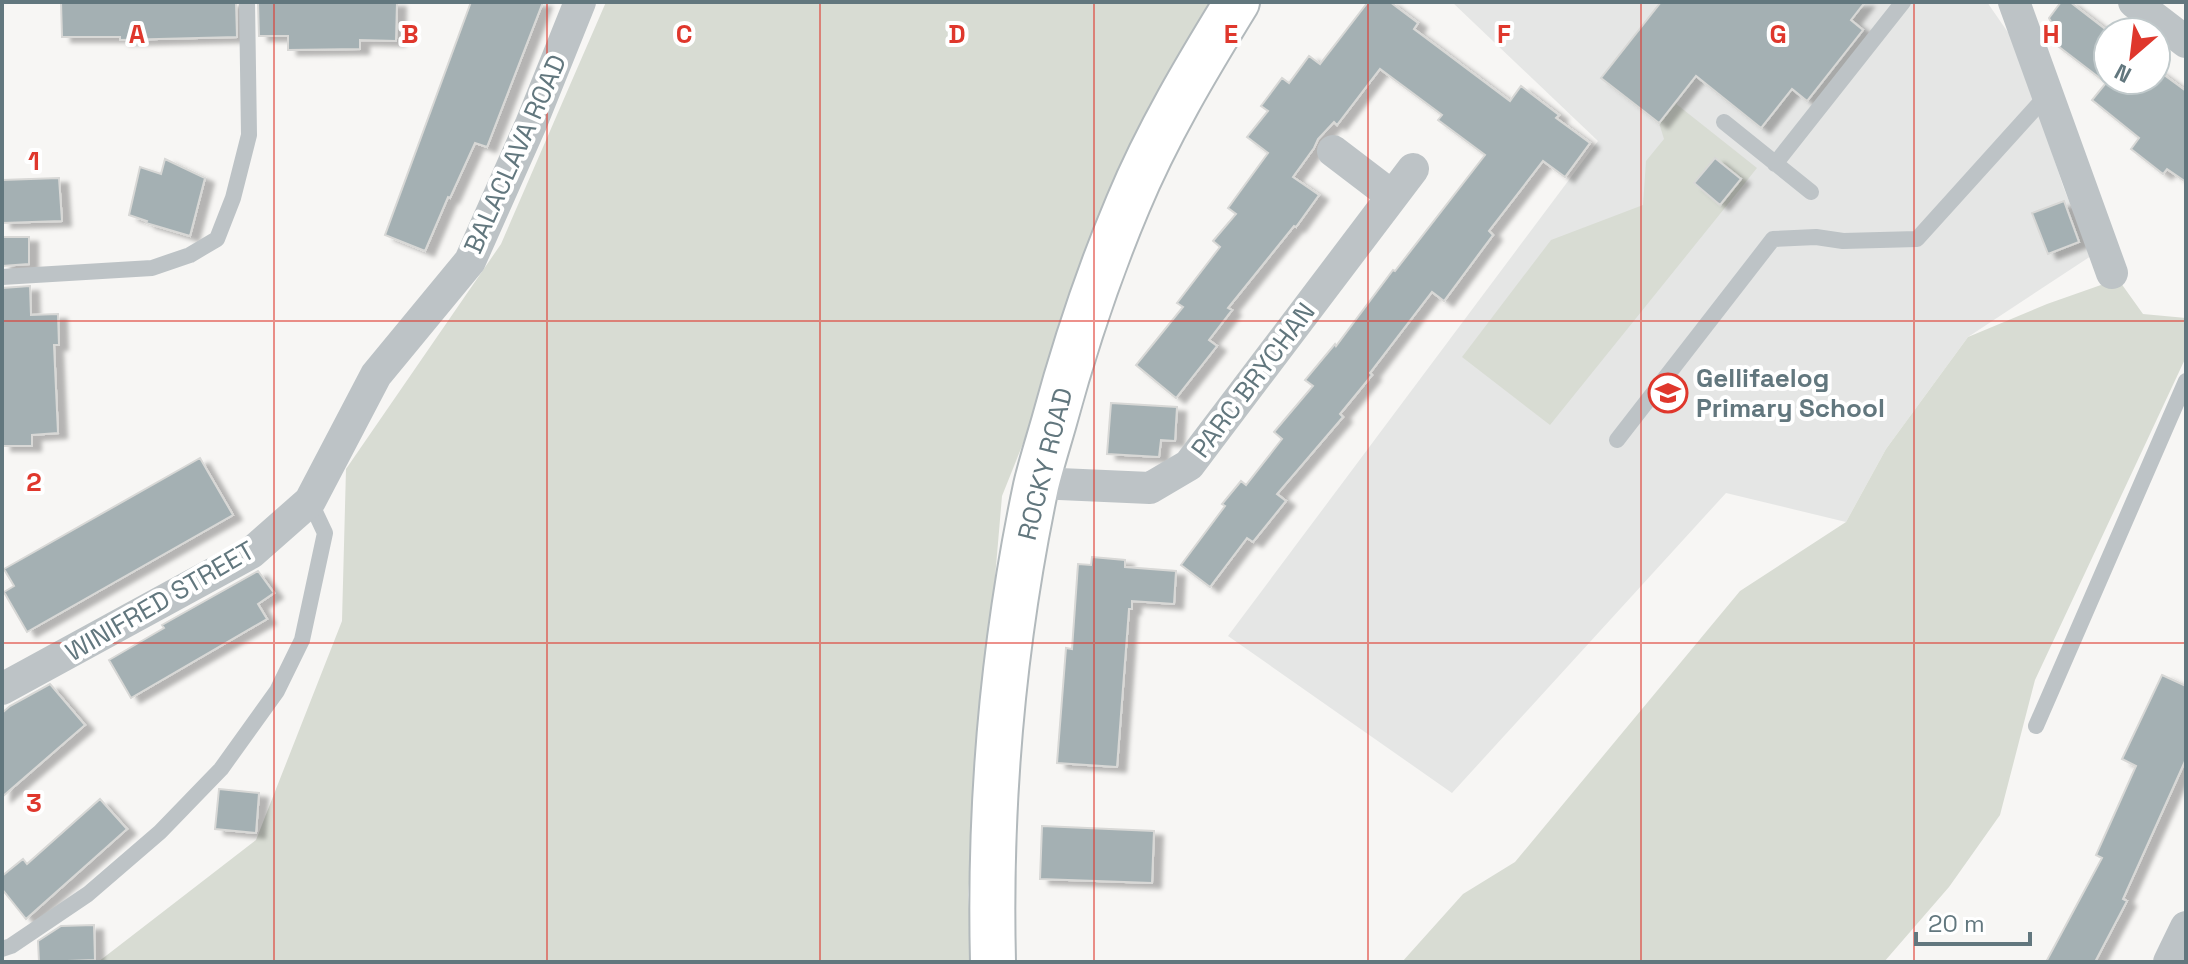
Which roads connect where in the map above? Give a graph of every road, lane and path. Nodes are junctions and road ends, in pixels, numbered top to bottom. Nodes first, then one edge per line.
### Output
1 (247, 2) edge
2 (580, 2) edge
3 (1237, 2) edge
4 (1903, 2) edge
5 (2014, 2) edge
6 (2134, 2) edge
7 (2186, 42) edge
8 (2048, 94) junction
9 (1724, 122) dead end
10 (1333, 151) dead end
11 (1775, 164) junction
12 (1413, 169) dead end
13 (1811, 192) dead end
14 (1392, 196) junction
15 (2112, 273) dead end
16 (2, 277) edge
17 (2186, 381) edge
18 (1617, 440) dead end
19 (1037, 483) junction
20 (310, 501) junction
21 (2, 689) edge
22 (2036, 726) dead end
23 (2186, 927) edge
24 (2, 949) edge
25 (993, 962) edge
26 (2169, 962) edge

1 - 16 lane
2 - 20 street, BALACLAVA ROAD
3 - 19 street, ROCKY ROAD
4 - 11 lane
5 - 8 street
6 - 7 street
8 - 15 street
8 - 18 lane
9 - 11 lane
10 - 14 street
11 - 13 lane
12 - 14 street, PARC BRYCHAN
14 - 19 street, PARC BRYCHAN
17 - 22 lane
19 - 25 street, ROCKY ROAD
20 - 21 street, WINIFRED STREET
20 - 24 lane
23 - 26 street

